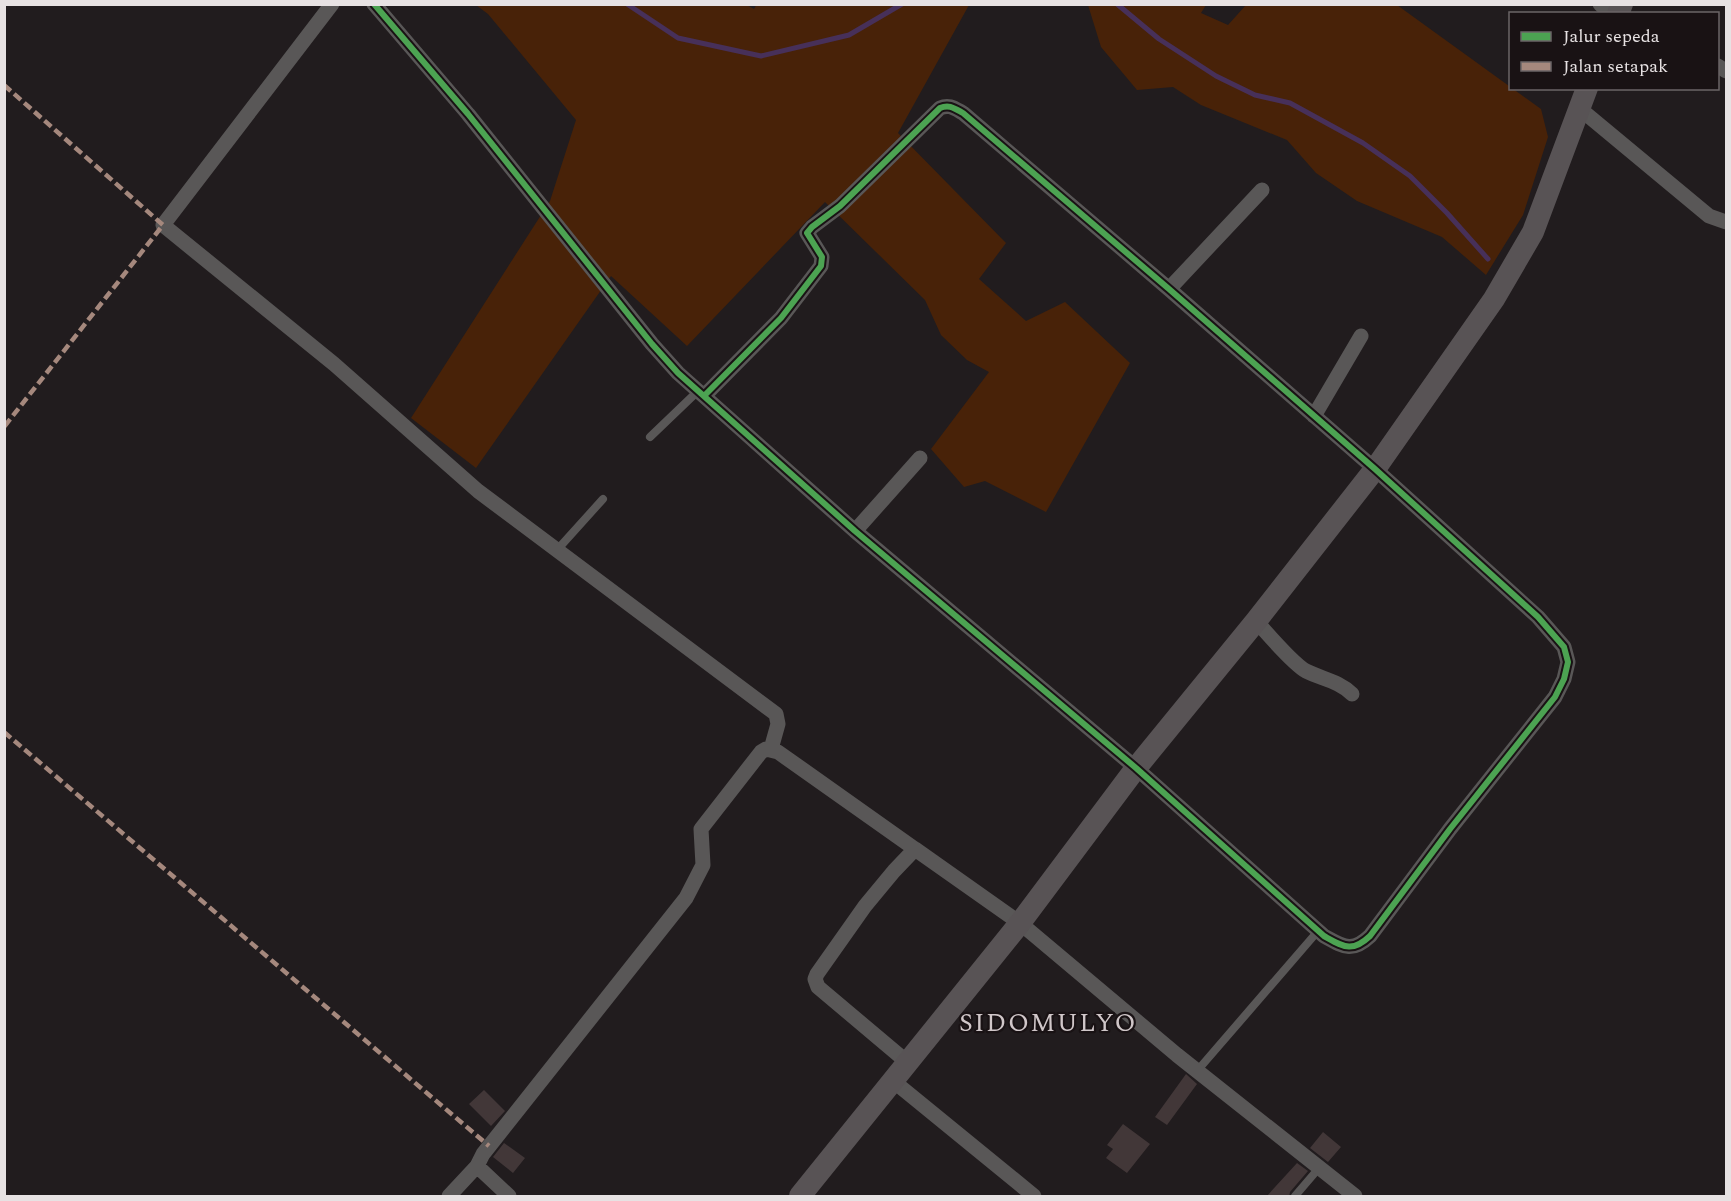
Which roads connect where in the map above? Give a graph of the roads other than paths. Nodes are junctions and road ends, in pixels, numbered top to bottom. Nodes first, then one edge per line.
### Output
1 (332, 4) edge
2 (374, 4) edge
3 (1583, 98) edge
4 (1262, 190) dead end
5 (1726, 222) edge
6 (1169, 289) junction
7 (1361, 336) dead end
8 (701, 394) junction
9 (1314, 416) junction
10 (650, 437) dead end
11 (920, 458) dead end
12 (1375, 469) junction
13 (603, 499) dead end
14 (855, 531) junction
15 (557, 550) junction
16 (1256, 621) junction
17 (1352, 694) dead end
18 (771, 749) junction
19 (1136, 768) junction
20 (915, 849) junction
21 (1020, 923) junction
22 (1318, 931) junction
23 (907, 1062) junction
24 (1197, 1071) junction
25 (892, 1080) junction
26 (477, 1166) junction
27 (1319, 1168) junction
28 (449, 1197) edge
29 (509, 1197) edge
30 (800, 1197) edge
31 (1034, 1197) edge
32 (1295, 1197) edge
33 (1355, 1197) edge

1 - 15 street
2 - 8 street
3 - 5 street
3 - 12 main road
4 - 6 street
6 - 8 street
6 - 9 street
7 - 9 street
8 - 10 lane
8 - 14 street
9 - 12 street
11 - 14 street
12 - 16 main road
12 - 22 street
13 - 15 lane
14 - 19 street
15 - 18 street
16 - 17 street
16 - 19 main road
18 - 20 street
18 - 26 street
19 - 21 main road
19 - 22 street
20 - 21 street
20 - 23 street
21 - 23 main road
21 - 24 street
22 - 24 lane
23 - 25 main road
24 - 27 street
25 - 30 main road
25 - 31 street
26 - 28 street
26 - 29 street
27 - 32 lane
27 - 33 street

